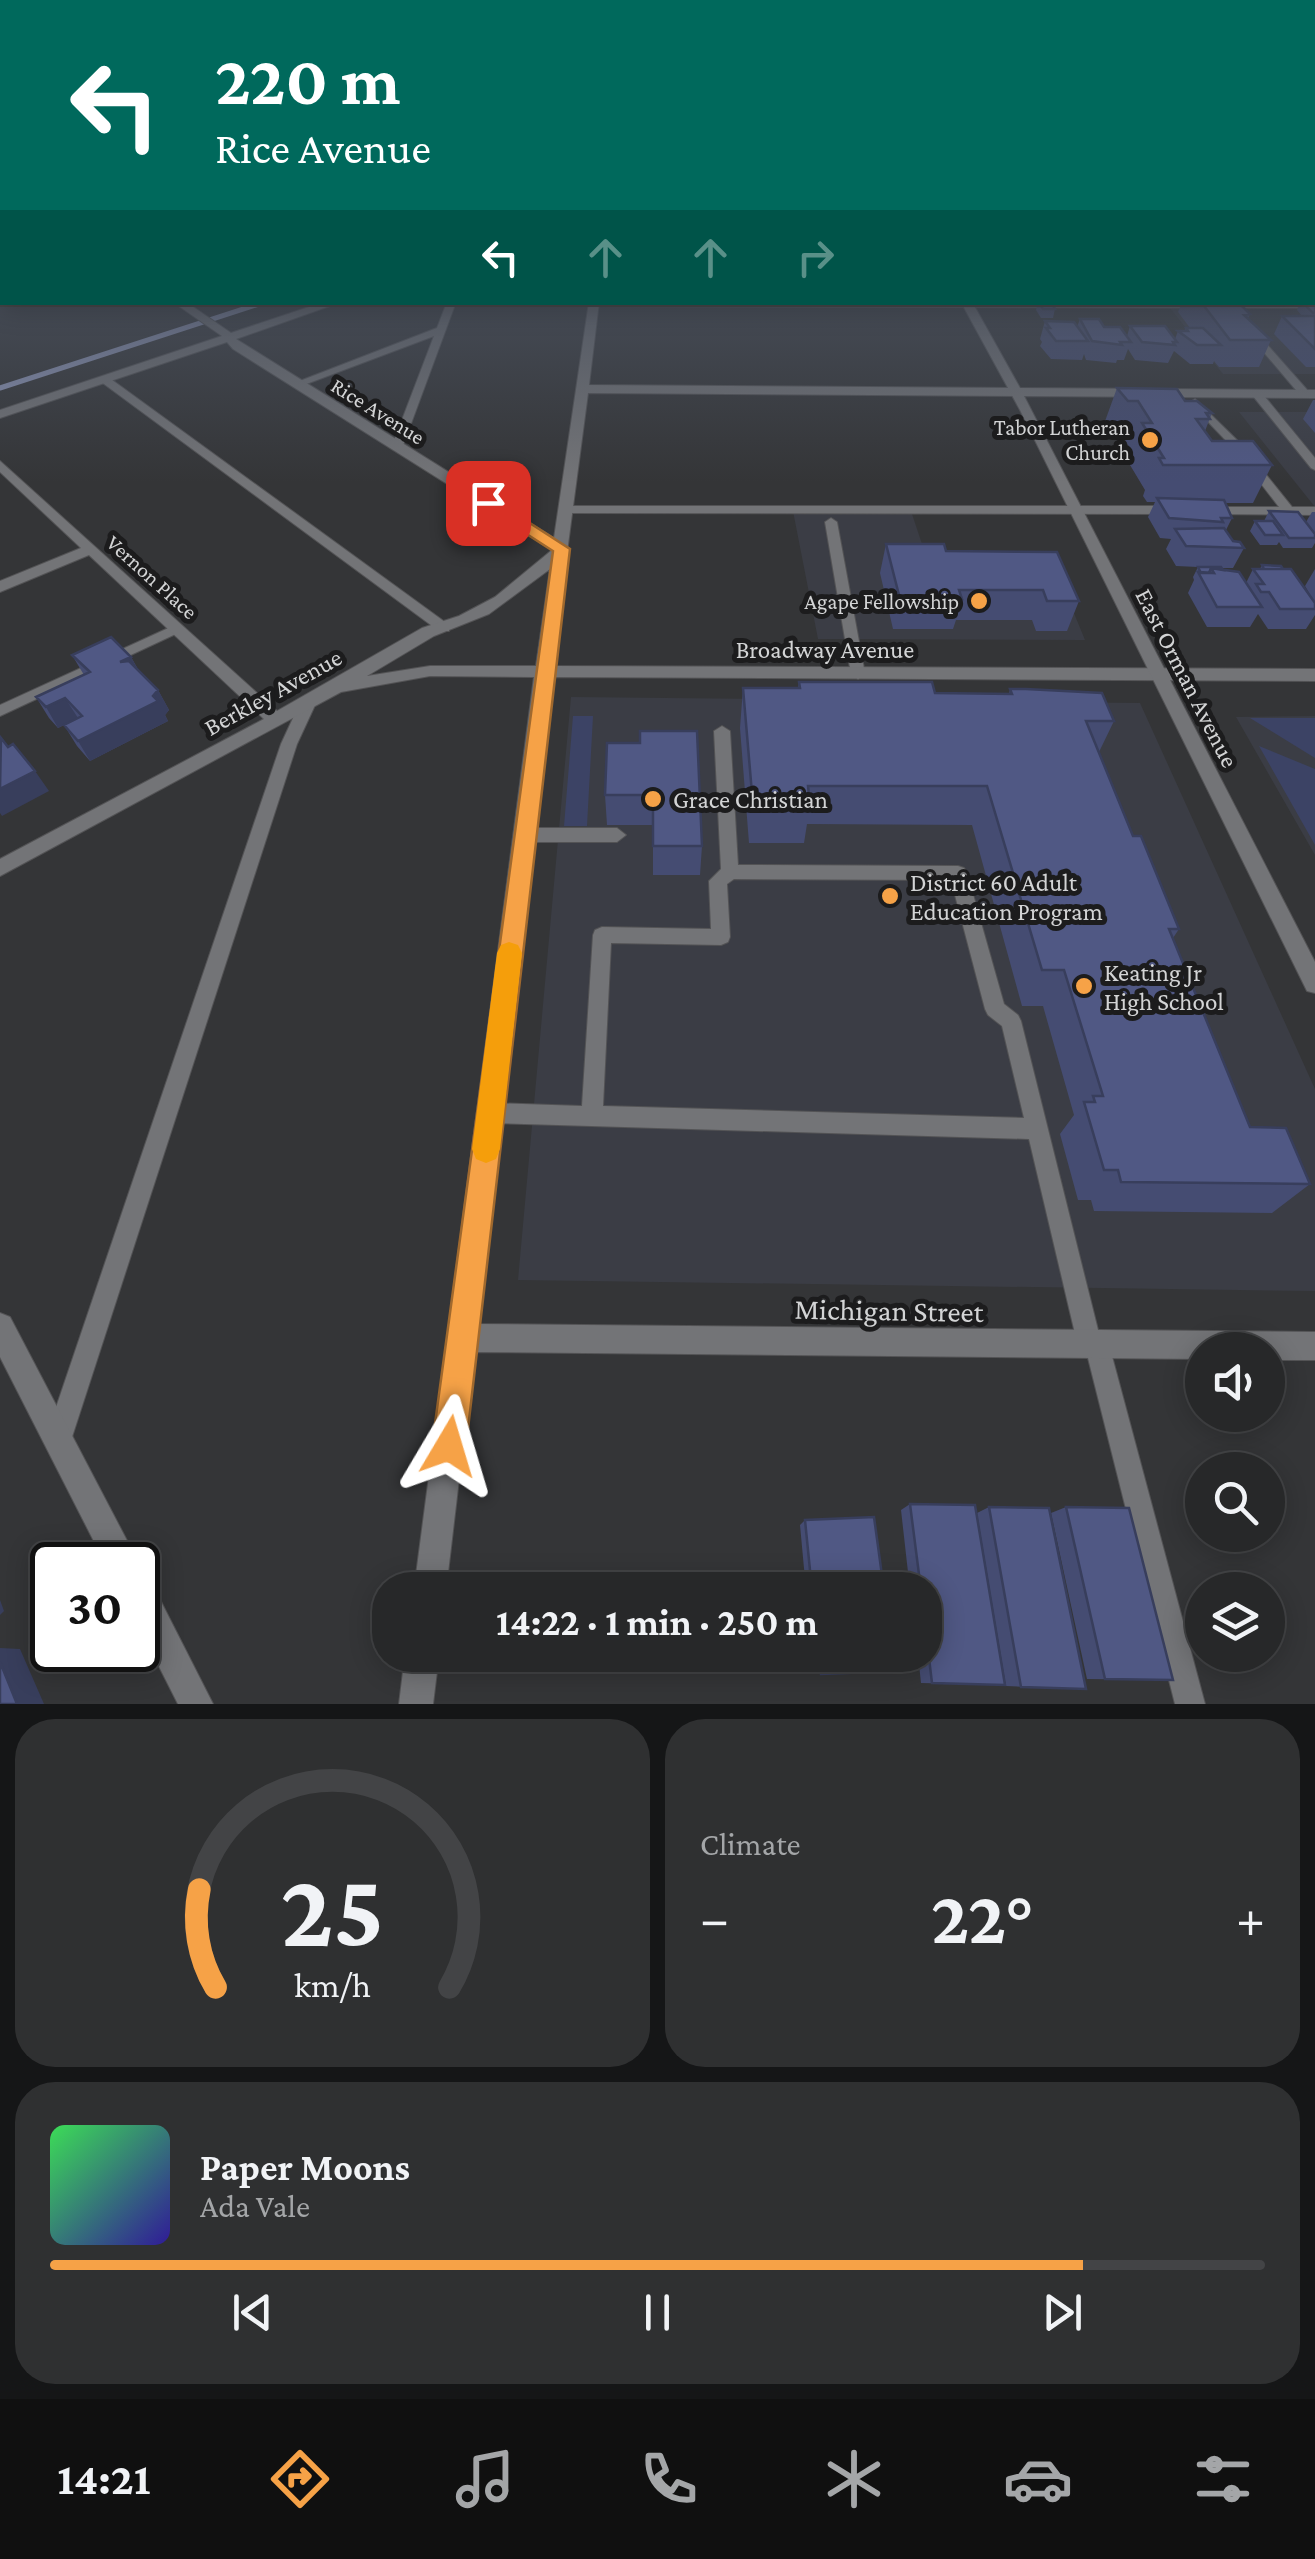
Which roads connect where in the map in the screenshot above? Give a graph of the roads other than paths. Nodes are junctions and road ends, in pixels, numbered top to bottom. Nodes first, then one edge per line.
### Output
1 (212, 324) edge
2 (271, 324) edge
3 (444, 324) edge
4 (591, 324) edge
5 (978, 324) edge
6 (1244, 324) edge
7 (442, 330) junction
8 (228, 338) junction
9 (104, 379) junction
10 (297, 384) junction
11 (582, 389) junction
12 (1016, 392) junction
13 (1188, 393) junction
14 (1256, 394) junction
15 (1310, 394) edge
16 (0, 414) edge
17 (398, 446) junction
18 (0, 465) edge
19 (1315, 466) edge
20 (566, 510) junction
21 (1075, 510) junction
22 (1288, 511) junction
23 (1315, 511) edge
24 (830, 522) dead end
25 (561, 549) junction
26 (89, 550) junction
27 (0, 587) edge
28 (444, 628) junction
29 (175, 629) junction
30 (543, 673) junction
31 (858, 674) junction
32 (1157, 674) junction
33 (1315, 676) edge
34 (337, 687) junction
35 (308, 703) junction
36 (0, 711) edge
37 (276, 720) junction
38 (722, 731) dead end
39 (523, 835) junction
40 (617, 836) dead end
41 (0, 868) edge
42 (730, 872) junction
43 (1315, 984) edge
44 (490, 1113) junction
45 (592, 1116) junction
46 (1037, 1129) junction
47 (0, 1327) edge
48 (463, 1338) junction
49 (1093, 1345) junction
50 (1315, 1346) edge
51 (58, 1440) junction
52 (111, 1542) edge
53 (432, 1572) edge
54 (160, 1634) edge
55 (420, 1672) edge
56 (196, 1704) edge
57 (416, 1704) edge
58 (1190, 1704) edge

1 - 8 street, Rice Avenue
2 - 8 street
3 - 7 lane
4 - 11 street
5 - 12 street, East Orman Avenue
6 - 15 lane
7 - 10 lane
7 - 17 lane
8 - 9 street
8 - 10 street, Rice Avenue
9 - 16 street
9 - 28 lane
10 - 17 street, Rice Avenue
11 - 12 street
11 - 20 street
12 - 13 street
12 - 21 street, East Orman Avenue
13 - 14 street
13 - 22 lane
14 - 15 street
14 - 19 lane
17 - 25 street, Rice Avenue
18 - 26 street, Vernon Place
20 - 21 lane
20 - 25 street
21 - 22 lane
21 - 32 street, East Orman Avenue
22 - 23 lane
24 - 31 lane
25 - 28 street, Berkley Avenue
25 - 30 street
26 - 27 street
26 - 29 street, Vernon Place
28 - 34 street, Berkley Avenue
29 - 36 lane
29 - 37 street, Vernon Place
30 - 31 street, Broadway Avenue
30 - 34 street, Broadway Avenue
30 - 39 street
31 - 32 street, Broadway Avenue
32 - 33 street, Broadway Avenue
32 - 43 street, East Orman Avenue
34 - 35 street, Berkley Avenue
35 - 37 street, Berkley Avenue
35 - 51 lane
37 - 41 street, Berkley Avenue
38 - 42 lane
39 - 40 lane
39 - 44 street
42 - 45 lane
42 - 46 lane
44 - 45 lane
44 - 48 street
45 - 46 lane
46 - 49 lane
47 - 51 street
48 - 49 street, Michigan Street
48 - 53 street
49 - 50 street, Michigan Street
49 - 58 lane
51 - 52 street
54 - 56 street
55 - 57 street

